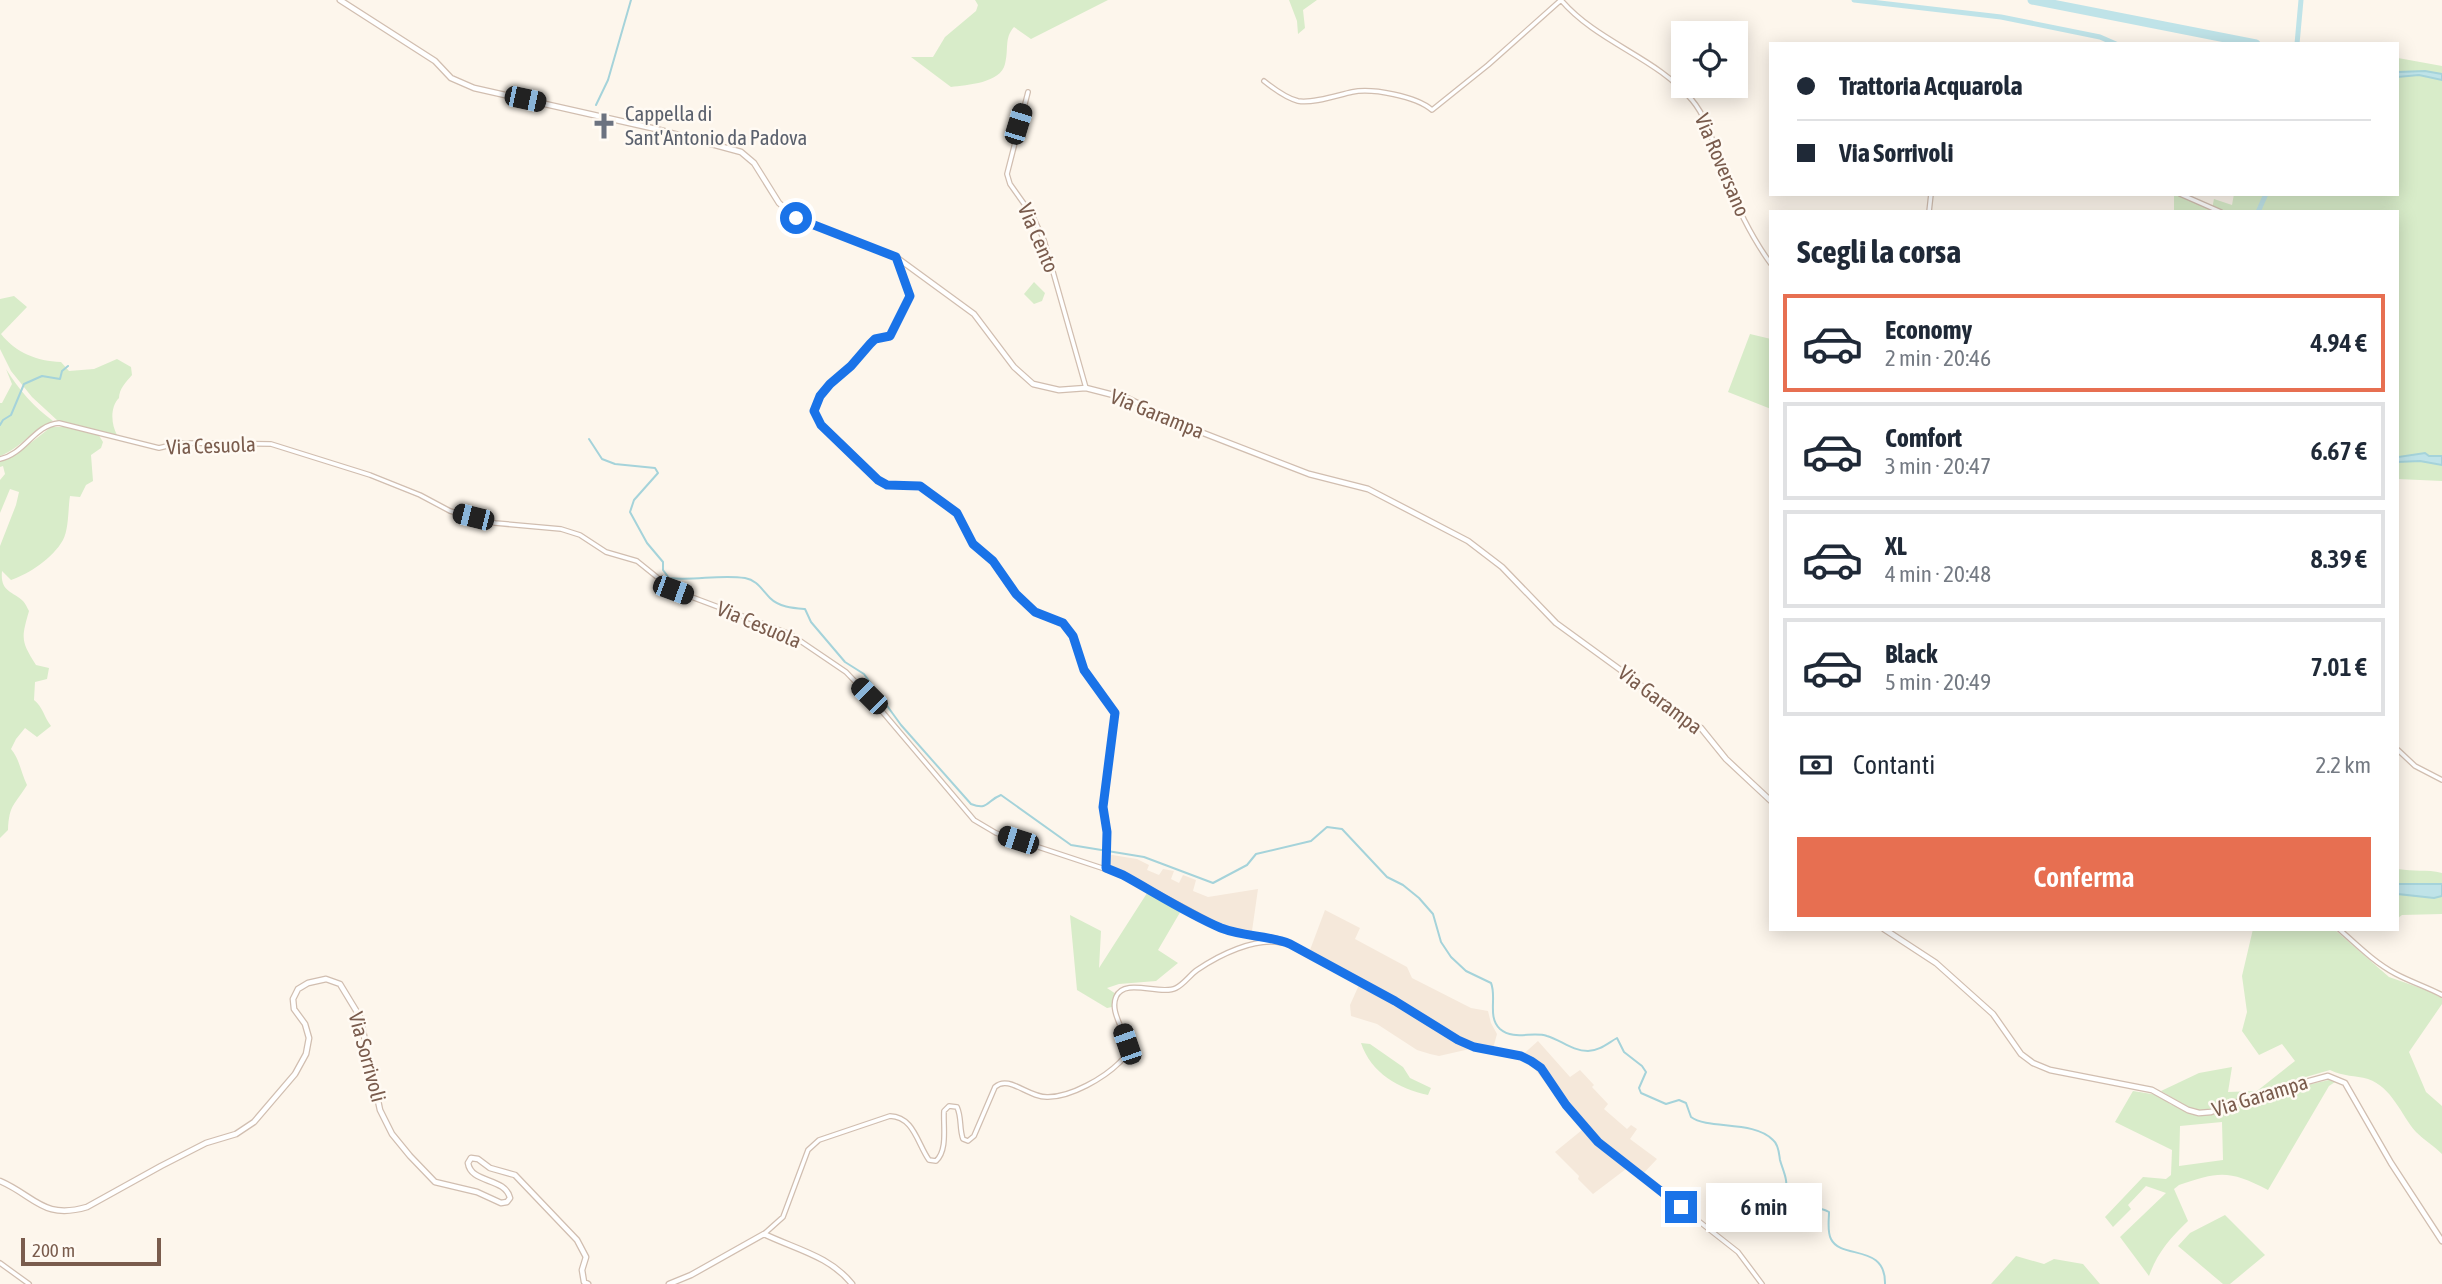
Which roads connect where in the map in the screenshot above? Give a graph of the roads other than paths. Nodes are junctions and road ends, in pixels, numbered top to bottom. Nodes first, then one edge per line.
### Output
1 (340, 0) edge
2 (1561, 0) edge
3 (1264, 81) dead end
4 (1028, 92) dead end
5 (2185, 196) edge
6 (2216, 210) edge
7 (896, 257) junction
8 (1769, 261) edge
9 (1086, 388) junction
10 (0, 459) edge
11 (2399, 751) edge
12 (2442, 780) edge
13 (1769, 799) edge
14 (1106, 868) junction
15 (1887, 931) edge
16 (2341, 931) edge
17 (1290, 944) junction
18 (2442, 995) edge
19 (0, 1181) edge
20 (764, 1234) junction
21 (2442, 1241) edge
22 (0, 1263) edge
23 (29, 1284) edge
24 (588, 1284) edge
25 (669, 1284) edge
26 (852, 1284) edge
27 (1762, 1284) edge

1 - 7 street, Via Garampa
2 - 3 street
2 - 8 street, Via Roversano
4 - 9 street, Via Cento
5 - 6 street
7 - 9 street, Via Garampa
7 - 14 street
9 - 13 street, Via Garampa
10 - 14 street, Via Cesuola
11 - 12 street
14 - 17 street, Via Cesuola
15 - 21 street, Via Garampa
16 - 18 street
17 - 20 street
17 - 27 street
19 - 24 street, Via Sorrivoli
20 - 25 street
20 - 26 street
22 - 23 street

